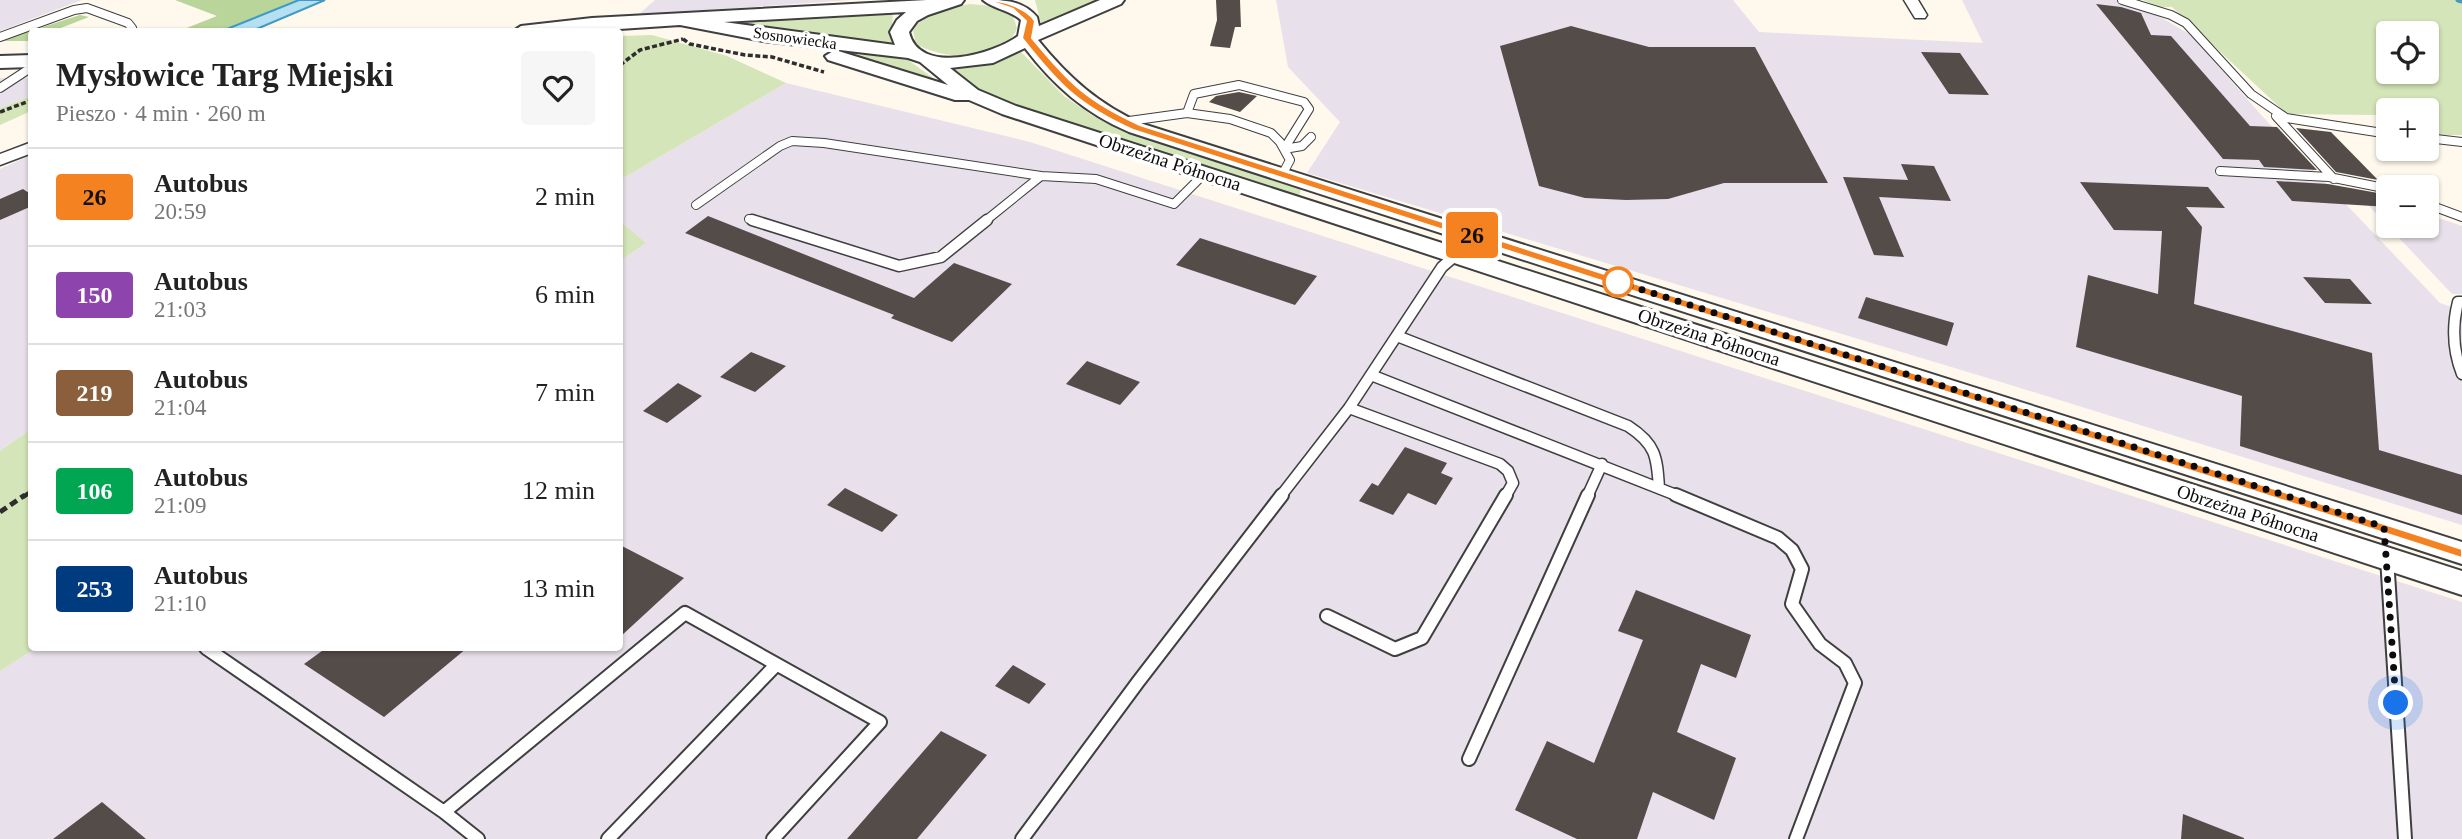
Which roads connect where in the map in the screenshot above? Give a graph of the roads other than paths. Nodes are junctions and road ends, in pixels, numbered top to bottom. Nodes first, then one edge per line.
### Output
1 (955, 0) edge
2 (992, 0) edge
3 (1115, 0) edge
4 (1911, 0) edge
5 (2122, 0) edge
6 (934, 5) junction
7 (1920, 15) dead end
8 (679, 19) junction
9 (132, 28) edge
10 (570, 28) edge
11 (763, 35) junction
12 (0, 37) edge
13 (1027, 38) junction
14 (919, 56) junction
15 (28, 61) edge
16 (0, 62) edge
17 (28, 70) edge
18 (0, 88) edge
19 (2267, 106) junction
20 (1309, 109) junction
21 (1009, 110) junction
22 (1187, 113) junction
23 (1312, 119) dead end
24 (1122, 122) junction
25 (2376, 132) edge
26 (1311, 137) dead end
27 (2439, 139) edge
28 (2462, 142) edge
29 (28, 149) edge
30 (1284, 149) junction
31 (0, 160) edge
32 (2220, 171) dead end
33 (1204, 174) junction
34 (1282, 175) junction
35 (1041, 176) junction
36 (2334, 179) junction
37 (2376, 187) edge
38 (696, 205) dead end
39 (2439, 208) edge
40 (2462, 217) edge
41 (749, 219) dead end
42 (1463, 245) junction
43 (2462, 302) edge
44 (1397, 336) junction
45 (2462, 374) edge
46 (1371, 375) junction
47 (1349, 408) junction
48 (1602, 464) junction
49 (1659, 488) junction
50 (2384, 527) junction
51 (2462, 553) edge
52 (2387, 558) junction
53 (2462, 583) edge
54 (1327, 616) dead end
55 (210, 651) edge
56 (775, 666) junction
57 (1469, 759) dead end
58 (444, 812) junction
59 (478, 839) edge
60 (608, 839) edge
61 (773, 839) edge
62 (1022, 839) edge
63 (1796, 839) edge
64 (2405, 839) edge

1 - 6 street, Sosnowiecka
2 - 13 street
3 - 13 street, Sosnowiecka
4 - 7 street
5 - 19 lane
6 - 8 street, Sosnowiecka
6 - 14 street, Sosnowiecka
8 - 10 street, Sosnowiecka
8 - 11 street, Sosnowiecka
9 - 12 lane
11 - 14 street, Sosnowiecka
11 - 21 street
13 - 14 street, Sosnowiecka
13 - 24 street, Obrzeżna Północna
14 - 21 street, Obrzeżna Północna
15 - 16 street
17 - 18 lane
19 - 25 lane
19 - 36 lane
20 - 22 lane
20 - 23 lane
20 - 30 lane
21 - 33 street, Obrzeżna Północna
22 - 24 lane
22 - 30 lane
24 - 34 street, Obrzeżna Północna
26 - 30 lane
27 - 28 lane
29 - 31 street
30 - 34 lane
32 - 36 lane
33 - 35 lane
33 - 42 street, Obrzeżna Północna
34 - 42 street, Obrzeżna Północna
35 - 38 lane
35 - 41 lane
36 - 37 lane
39 - 40 lane
42 - 44 lane
42 - 50 street, Obrzeżna Północna
42 - 52 street, Obrzeżna Północna
43 - 45 lane
44 - 46 lane
44 - 49 lane
46 - 47 lane
46 - 48 lane
47 - 54 lane
47 - 62 lane
48 - 49 lane
48 - 57 lane
49 - 63 lane
50 - 51 street, Obrzeżna Północna
50 - 52 street
52 - 53 street, Obrzeżna Północna
52 - 64 lane
55 - 58 lane
56 - 58 lane
56 - 60 lane
56 - 61 lane
58 - 59 lane

